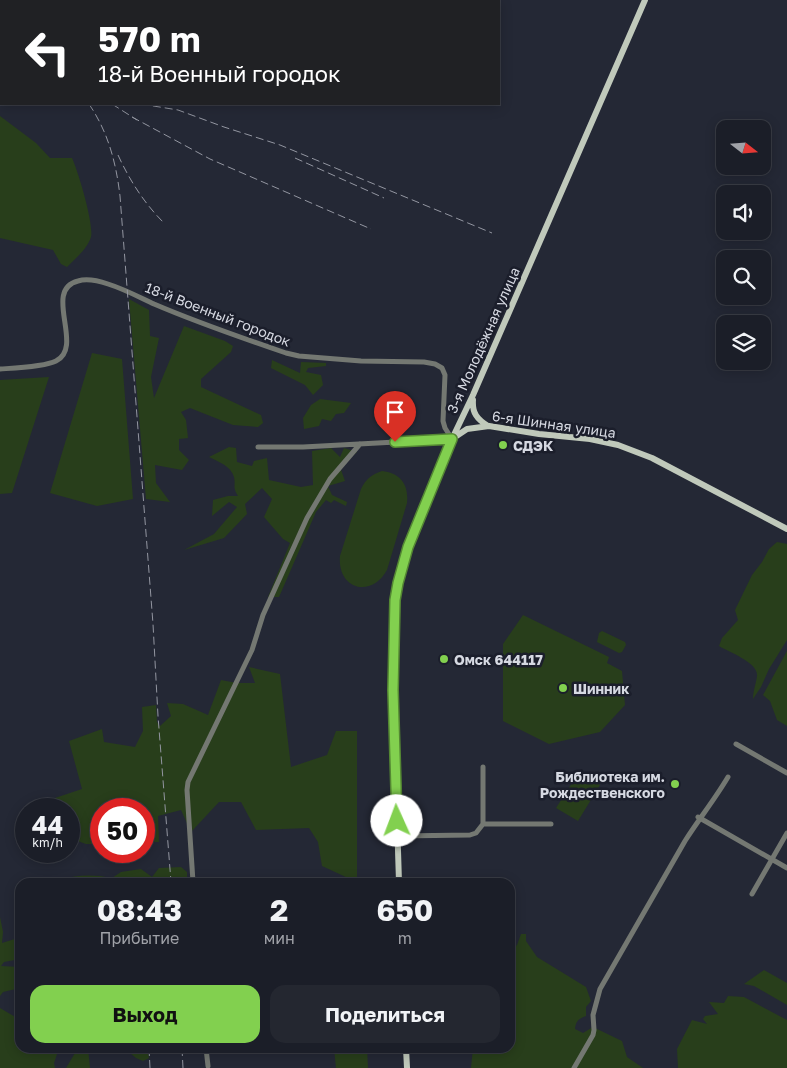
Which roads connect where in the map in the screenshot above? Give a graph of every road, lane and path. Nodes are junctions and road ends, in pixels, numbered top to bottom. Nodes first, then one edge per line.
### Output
1 (645, 0) edge
2 (0, 369) edge
3 (474, 395) junction
4 (489, 426) junction
5 (452, 439) junction
6 (360, 444) junction
7 (258, 447) dead end
8 (787, 529) edge
9 (736, 744) dead end
10 (482, 768) dead end
11 (787, 773) edge
12 (728, 777) dead end
13 (699, 817) junction
14 (483, 824) junction
15 (551, 824) dead end
16 (787, 833) edge
17 (398, 836) junction
18 (772, 859) junction
19 (787, 868) edge
20 (194, 878) edge
21 (399, 878) edge
22 (752, 894) dead end
23 (207, 1053) edge
24 (406, 1053) edge
25 (208, 1066) dead end
26 (407, 1068) edge
27 (574, 1068) edge

1 - 3 main road, 3-я Молодёжная улица
2 - 5 street, 18-й Военный городок
3 - 4 main road
3 - 5 main road, 3-я Молодёжная улица
4 - 5 main road, 6-я Шинная улица
4 - 8 main road, 6-я Шинная улица
5 - 6 street
5 - 17 main road, 3-я Молодёжная улица
6 - 7 street
6 - 20 street
9 - 11 street
10 - 14 street
12 - 13 street
13 - 18 street
13 - 27 street
14 - 15 street
14 - 17 street
16 - 18 street
17 - 21 main road, 3-я Молодёжная улица
18 - 19 street
18 - 22 street
23 - 25 street
24 - 26 main road

